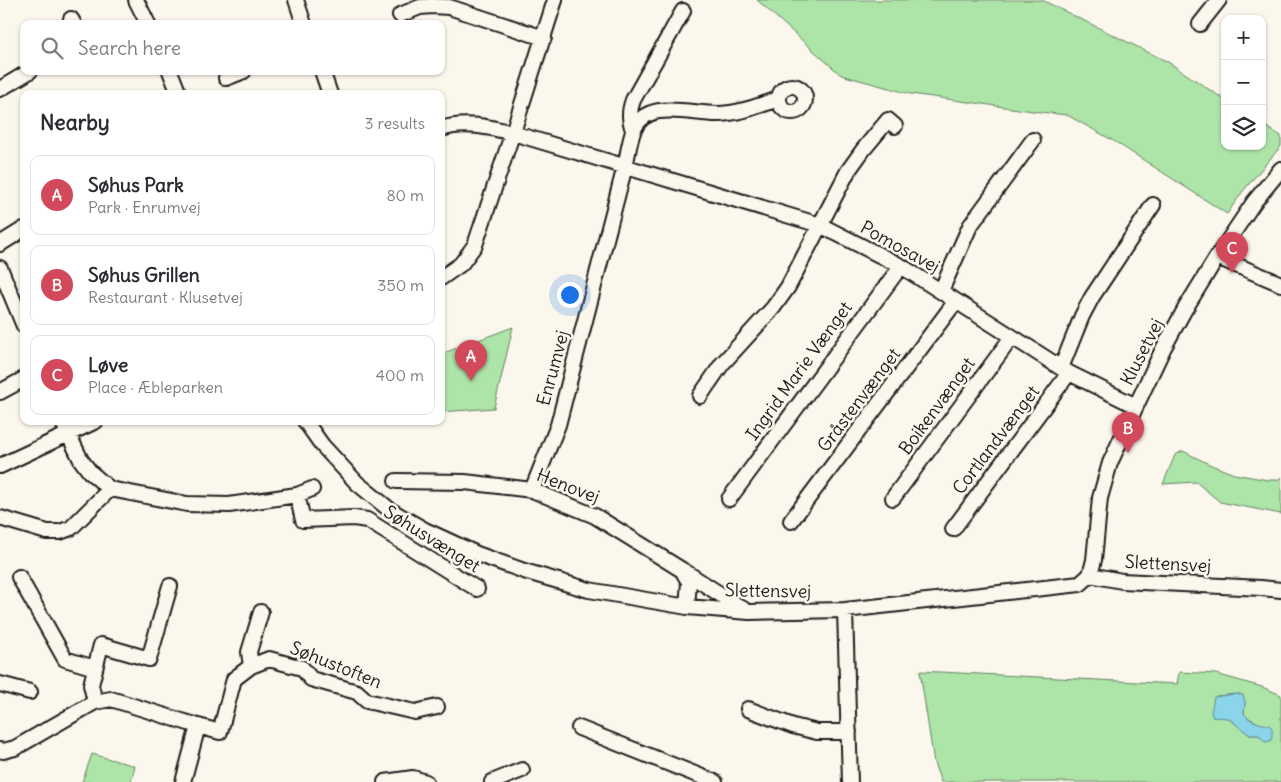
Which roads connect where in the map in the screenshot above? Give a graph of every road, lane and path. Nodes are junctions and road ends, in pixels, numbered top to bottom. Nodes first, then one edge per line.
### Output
1 (136, 0) edge
2 (296, 0) edge
3 (555, 0) edge
4 (1219, 0) edge
5 (683, 11) dead end
6 (400, 16) dead end
7 (146, 20) edge
8 (303, 20) edge
9 (1200, 24) dead end
10 (544, 38) junction
11 (23, 75) edge
12 (172, 75) edge
13 (234, 75) edge
14 (323, 75) edge
15 (226, 78) dead end
16 (0, 89) edge
17 (177, 90) edge
18 (329, 90) edge
19 (778, 99) dead end
20 (895, 126) dead end
21 (445, 128) edge
22 (633, 130) junction
23 (513, 133) junction
24 (1033, 140) dead end
25 (625, 166) junction
26 (1281, 170) edge
27 (1153, 205) dead end
28 (820, 225) junction
29 (20, 232) edge
30 (0, 244) edge
31 (1217, 257) junction
32 (901, 266) junction
33 (0, 268) edge
34 (445, 275) edge
35 (1281, 284) edge
36 (941, 291) junction
37 (956, 301) junction
38 (20, 316) edge
39 (1012, 337) junction
40 (1065, 370) junction
41 (20, 381) edge
42 (0, 392) edge
43 (700, 396) dead end
44 (1136, 406) junction
45 (64, 425) edge
46 (88, 425) edge
47 (308, 425) edge
48 (68, 435) junction
49 (0, 466) edge
50 (396, 481) dead end
51 (110, 489) junction
52 (312, 490) dead end
53 (532, 490) junction
54 (296, 495) junction
55 (893, 498) dead end
56 (728, 500) dead end
57 (0, 518) edge
58 (791, 521) dead end
59 (953, 529) dead end
60 (682, 570) junction
61 (1090, 575) junction
62 (19, 577) dead end
63 (170, 586) dead end
64 (477, 589) dead end
65 (1281, 590) edge
66 (687, 607) junction
67 (845, 610) junction
68 (261, 612) dead end
69 (749, 612) junction
70 (251, 666) junction
71 (95, 668) junction
72 (0, 684) edge
73 (30, 692) dead end
74 (95, 702) junction
75 (437, 707) dead end
76 (748, 709) dead end
77 (198, 726) junction
78 (579, 728) dead end
79 (849, 732) junction
80 (0, 750) edge
81 (522, 770) dead end
82 (183, 782) edge
83 (385, 782) edge
84 (426, 782) edge
85 (492, 782) edge
86 (715, 782) edge
87 (850, 782) edge

1 - 7 street
2 - 8 street
3 - 10 street
4 - 9 street
5 - 22 street
6 - 10 street
10 - 23 street
11 - 16 street
12 - 17 street
13 - 15 street
14 - 18 street
19 - 22 street
20 - 28 street
21 - 23 street, Pomosavej
22 - 25 street
23 - 25 street, Pomosavej
23 - 34 street
24 - 36 street
25 - 28 street, Pomosavej
25 - 53 street, Enrumvej
26 - 31 street, Klusetvej
27 - 40 street, Cortlandvænget
28 - 32 street, Pomosavej
28 - 43 street
29 - 30 street
31 - 35 street
31 - 44 street, Klusetvej
32 - 36 street, Pomosavej
32 - 56 street, Ingrid Marie Vænget
33 - 38 street
36 - 37 street, Pomosavej
37 - 39 street, Pomosavej
37 - 58 street, Gråstenvænget
39 - 40 street, Pomosavej
39 - 55 street, Boikenvænget
40 - 44 street, Pomosavej
40 - 59 street, Cortlandvænget
41 - 42 street
44 - 61 street, Klusetvej
45 - 48 street
46 - 48 street
47 - 66 street, Slettensvej
48 - 49 street
48 - 51 street
50 - 53 street, Henovej
51 - 54 street
51 - 57 street
52 - 54 street
53 - 60 street, Henovej
54 - 64 street, Søhusvænget
60 - 66 street
60 - 69 street, Henovej
61 - 65 street, Slettensvej
61 - 67 street, Slettensvej
62 - 71 street
63 - 71 street
66 - 69 street, Slettensvej
67 - 69 street, Slettensvej
67 - 79 street
68 - 70 street
70 - 75 street, Søhustoften
70 - 77 street, Søhustoften
71 - 74 street
72 - 73 street
74 - 77 street, Søhustoften
74 - 80 street, Søhustoften
76 - 79 street
77 - 82 street
78 - 86 street
79 - 87 street
81 - 85 street
83 - 84 street

